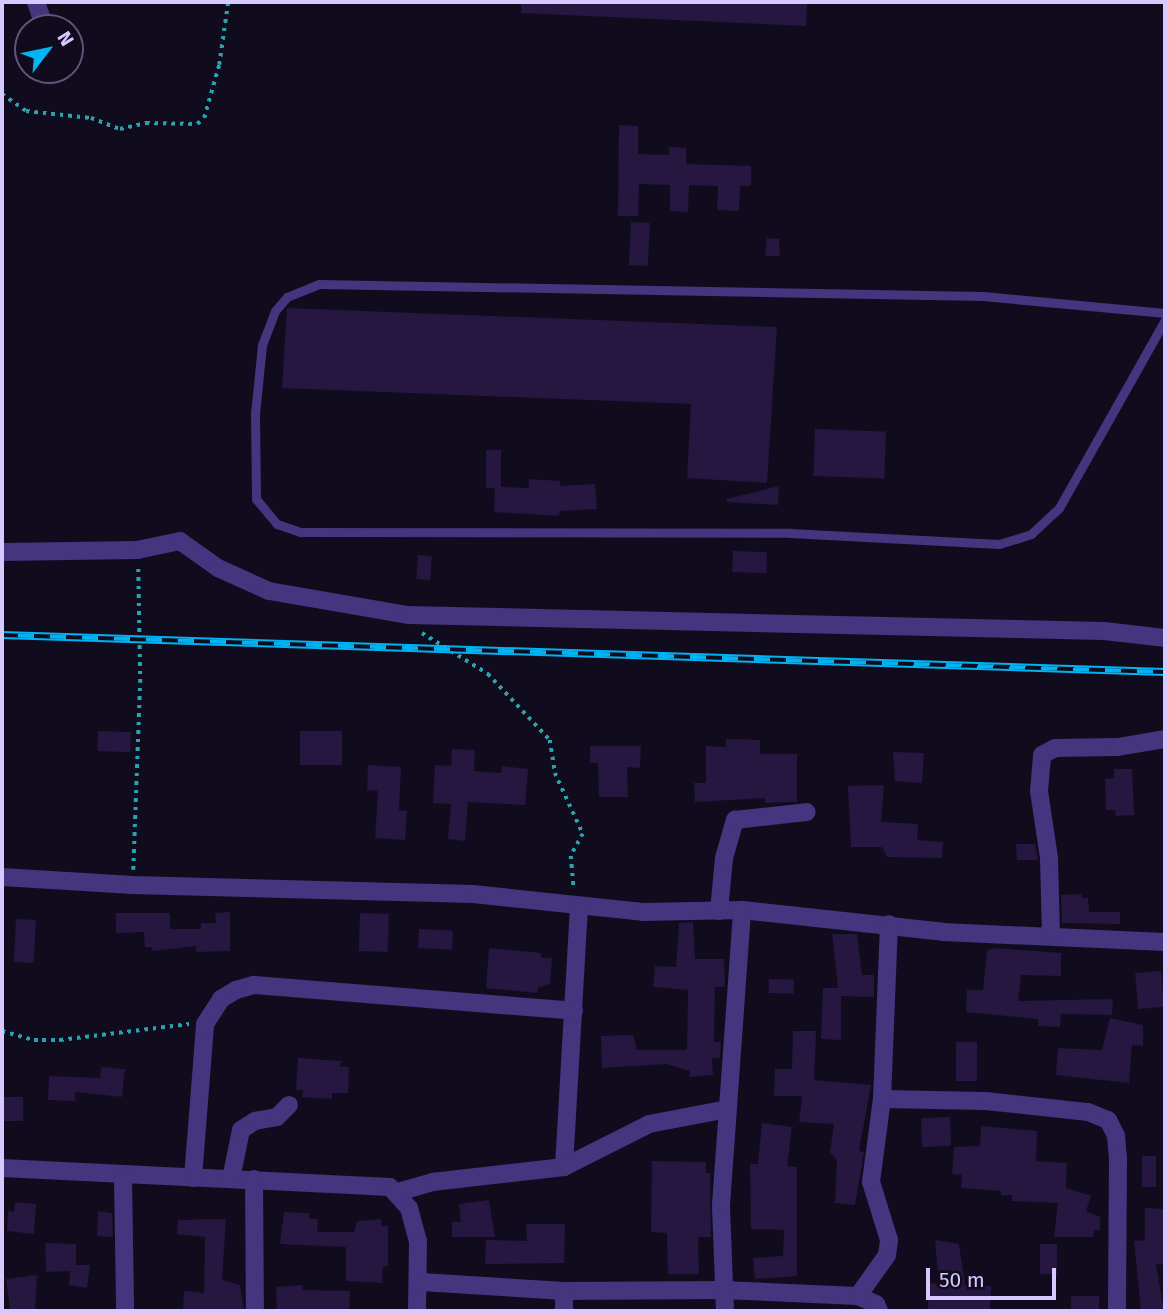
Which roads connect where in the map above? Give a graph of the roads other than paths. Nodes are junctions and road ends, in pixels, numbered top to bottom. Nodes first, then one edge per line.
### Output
1 (1165, 313) edge
2 (1165, 320) edge
3 (2, 552) edge
4 (1165, 638) edge
5 (1165, 738) edge
6 (807, 812) dead end
7 (2, 877) edge
8 (579, 906) junction
9 (719, 911) junction
10 (742, 911) junction
11 (889, 924) junction
12 (1051, 935) junction
13 (1165, 942) edge
14 (574, 1010) junction
15 (882, 1099) junction
16 (289, 1105) dead end
17 (728, 1109) junction
18 (564, 1167) junction
19 (2, 1168) edge
20 (123, 1177) junction
21 (193, 1178) junction
22 (231, 1179) junction
23 (254, 1179) junction
24 (398, 1192) junction
25 (421, 1282) junction
26 (722, 1290) junction
27 (564, 1292) junction
28 (858, 1296) junction
29 (125, 1311) edge
30 (255, 1311) edge
31 (417, 1311) edge
32 (564, 1311) edge
33 (725, 1311) edge
34 (879, 1311) edge
35 (1117, 1311) edge

1 - 2 lane
3 - 4 street
5 - 12 street
6 - 9 street
7 - 8 street
8 - 9 street
8 - 14 street
9 - 10 street
10 - 11 street
10 - 17 street
11 - 12 street
11 - 15 street
12 - 13 street
14 - 18 street
14 - 21 street
15 - 28 street
15 - 35 street
16 - 22 street
17 - 18 street
17 - 26 street
18 - 24 street
19 - 20 street
20 - 21 street
20 - 29 street
21 - 22 street
22 - 23 street
23 - 24 street
23 - 30 street
24 - 25 street
25 - 27 street
25 - 31 street
26 - 27 street
26 - 28 street
26 - 33 street
27 - 32 street
28 - 34 street

